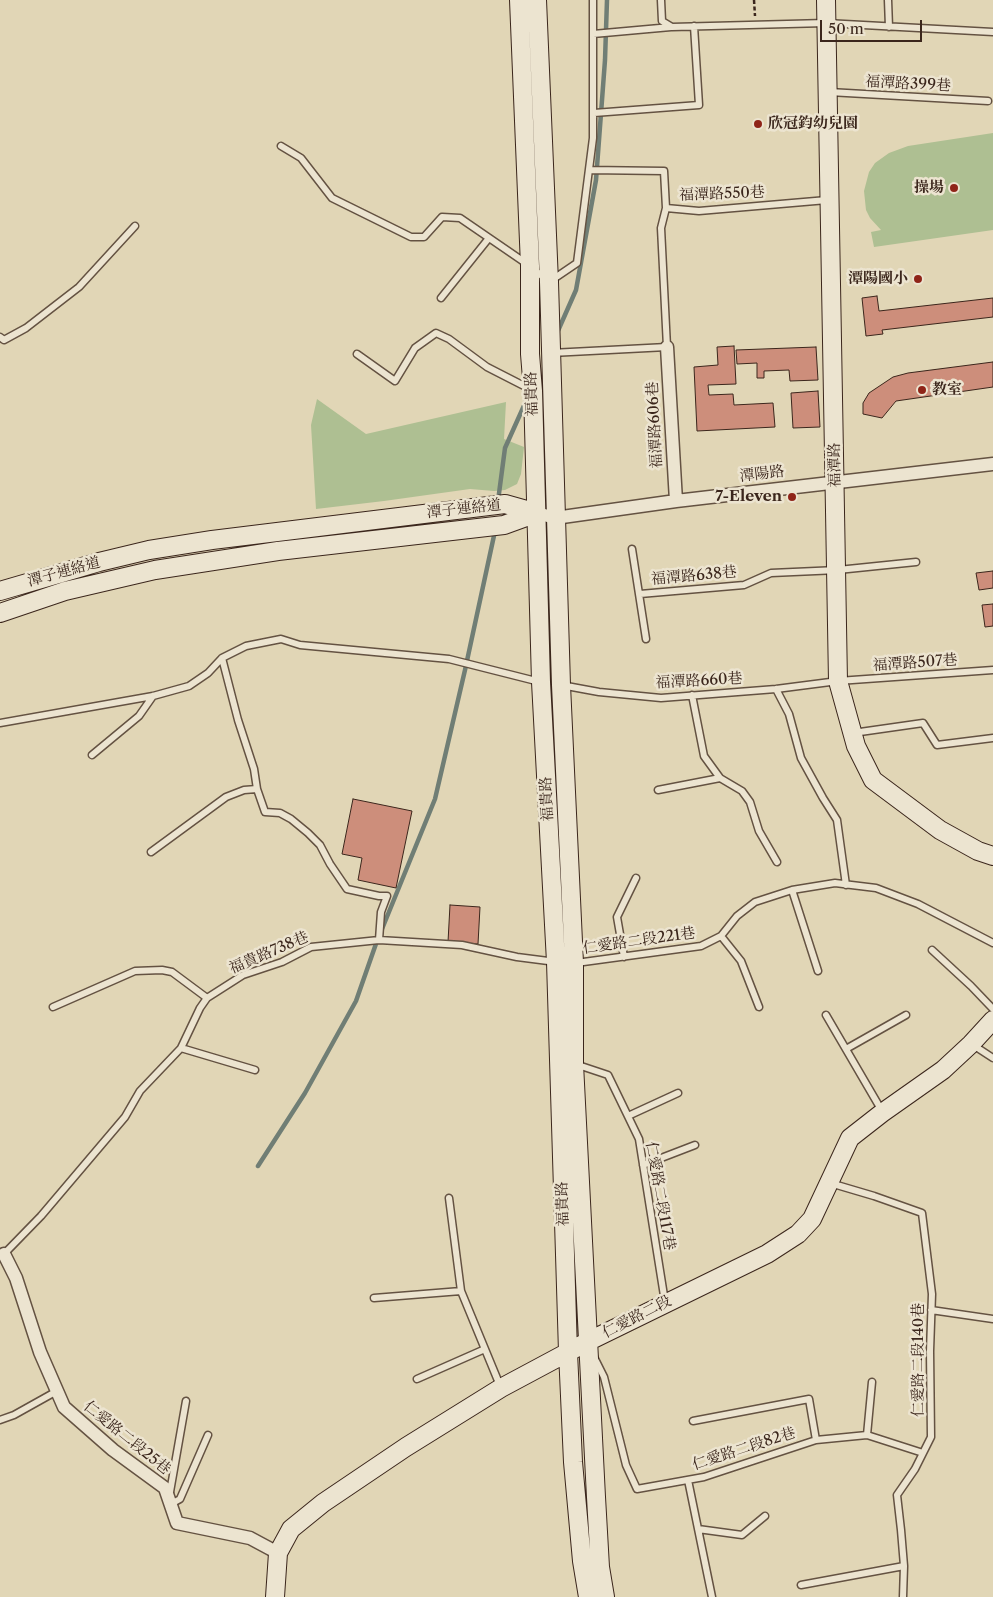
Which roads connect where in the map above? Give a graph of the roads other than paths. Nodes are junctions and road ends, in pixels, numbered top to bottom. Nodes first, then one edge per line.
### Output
1 (519, 0) edge
2 (537, 0) edge
3 (593, 0) edge
4 (661, 0) edge
5 (826, 0) edge
6 (888, 0) edge
7 (826, 23) junction
8 (672, 26) junction
9 (694, 26) junction
10 (889, 26) junction
11 (993, 32) edge
12 (592, 34) junction
13 (826, 92) junction
14 (988, 101) dead end
15 (594, 113) junction
16 (281, 146) dead end
17 (589, 170) junction
18 (828, 200) junction
19 (666, 208) junction
20 (134, 226) dead end
21 (489, 238) junction
22 (530, 266) junction
23 (549, 282) junction
24 (442, 298) dead end
25 (0, 337) edge
26 (667, 348) junction
27 (550, 353) junction
28 (357, 354) dead end
29 (533, 391) junction
30 (993, 464) edge
31 (835, 481) junction
32 (676, 501) junction
33 (537, 513) junction
34 (555, 518) junction
35 (632, 548) dead end
36 (916, 562) dead end
37 (838, 570) junction
38 (0, 590) edge
39 (640, 594) junction
40 (0, 613) edge
41 (646, 639) dead end
42 (222, 658) junction
43 (993, 670) edge
44 (838, 681) junction
45 (541, 682) junction
46 (561, 685) junction
47 (776, 689) junction
48 (692, 695) junction
49 (153, 696) junction
50 (0, 723) edge
51 (853, 733) junction
52 (993, 738) edge
53 (92, 755) dead end
54 (720, 778) junction
55 (257, 789) junction
56 (658, 790) dead end
57 (151, 852) dead end
58 (993, 856) edge
59 (777, 862) dead end
60 (636, 878) dead end
61 (846, 884) junction
62 (792, 890) junction
63 (721, 936) junction
64 (379, 940) junction
65 (993, 944) edge
66 (932, 950) dead end
67 (624, 957) junction
68 (556, 962) junction
69 (574, 963) junction
70 (818, 971) dead end
71 (207, 998) junction
72 (759, 1007) dead end
73 (53, 1008) dead end
74 (993, 1009) edge
75 (826, 1015) dead end
76 (906, 1015) dead end
77 (993, 1020) edge
78 (972, 1044) junction
79 (181, 1048) junction
80 (846, 1050) junction
81 (993, 1058) edge
82 (574, 1064) junction
83 (255, 1070) dead end
84 (678, 1094) dead end
85 (882, 1113) junction
86 (628, 1116) junction
87 (695, 1145) dead end
88 (643, 1165) junction
89 (828, 1183) junction
90 (449, 1198) dead end
91 (2, 1254) edge
92 (461, 1291) junction
93 (374, 1298) dead end
94 (665, 1303) junction
95 (931, 1310) junction
96 (993, 1319) edge
97 (587, 1342) junction
98 (485, 1350) junction
99 (568, 1352) junction
100 (417, 1379) dead end
101 (872, 1382) dead end
102 (501, 1388) junction
103 (57, 1391) junction
104 (186, 1401) dead end
105 (0, 1420) edge
106 (693, 1421) dead end
107 (208, 1435) dead end
108 (867, 1435) junction
109 (816, 1440) junction
110 (922, 1453) junction
111 (688, 1480) junction
112 (170, 1501) junction
113 (765, 1516) dead end
114 (698, 1529) junction
115 (278, 1553) junction
116 (904, 1566) junction
117 (801, 1584) dead end
118 (275, 1597) edge
119 (588, 1597) edge
120 (605, 1597) edge
121 (712, 1597) edge
122 (903, 1597) edge

1 - 22 street, 福貴路
2 - 23 street, 福貴路
3 - 12 lane
4 - 8 lane
5 - 7 street, 福潭路
6 - 10 lane
7 - 9 lane
7 - 10 lane
7 - 13 street, 福潭路
8 - 9 lane
8 - 12 lane
9 - 15 lane
10 - 11 lane
12 - 15 lane
13 - 14 lane, 福潭路399巷
13 - 18 street, 福潭路
15 - 17 lane
16 - 21 lane
17 - 19 lane
17 - 23 lane
18 - 19 lane, 福潭路550巷
18 - 31 street, 福潭路
19 - 26 lane, 福潭路550巷
20 - 25 lane
21 - 22 lane
21 - 24 lane
22 - 23 lane
22 - 29 street, 福貴路
23 - 27 street, 福貴路
26 - 27 lane
26 - 32 street, 福潭路606巷
27 - 34 street, 福貴路
28 - 29 lane
29 - 33 street, 福貴路
30 - 31 street, 潭陽路
31 - 32 street, 潭陽路
31 - 37 street, 福潭路
32 - 34 street, 潭陽路
33 - 34 street, 潭陽路
33 - 38 street, 潭子連絡道
33 - 40 street, 潭子連絡道
33 - 45 street, 福貴路
34 - 46 street, 福貴路
35 - 39 lane
36 - 37 lane, 福潭路638巷
37 - 39 lane, 福潭路638巷
37 - 44 street, 福潭路
39 - 41 lane
42 - 45 lane
42 - 49 lane
42 - 55 lane
43 - 44 lane, 福潭路507巷
44 - 47 lane, 福潭路660巷
44 - 51 street, 福潭路
45 - 68 street, 福貴路
46 - 48 lane, 福潭路660巷
46 - 69 street, 福貴路
47 - 48 lane, 福潭路660巷
47 - 61 lane
48 - 54 lane
49 - 50 lane
49 - 53 lane
51 - 52 lane
51 - 58 street, 福潭路
54 - 56 lane
54 - 59 lane
55 - 57 lane
55 - 64 lane
60 - 67 lane
61 - 62 lane, 仁愛路二段221巷
61 - 65 lane, 仁愛路二段221巷
62 - 63 lane, 仁愛路二段221巷
62 - 70 lane
63 - 67 lane, 仁愛路二段221巷
63 - 72 lane
64 - 68 lane, 福貴路738巷
64 - 71 lane, 福貴路738巷
66 - 74 lane
67 - 69 lane, 仁愛路二段221巷
68 - 69 lane, 仁愛路二段221巷
68 - 99 street, 福貴路
69 - 82 street, 福貴路
71 - 73 lane
71 - 79 lane, 福貴路738巷
75 - 80 lane
76 - 80 lane
77 - 78 street, 仁愛路二段
78 - 81 lane
78 - 85 street, 仁愛路二段
79 - 83 lane
79 - 91 lane, 福貴路738巷
80 - 85 lane
82 - 86 lane, 仁愛路二段117巷
82 - 97 street, 福貴路
84 - 86 lane
85 - 89 street, 仁愛路二段
86 - 88 lane, 仁愛路二段117巷
87 - 88 lane
88 - 94 lane, 仁愛路二段117巷
89 - 94 street, 仁愛路二段
89 - 95 lane, 仁愛路二段140巷
90 - 92 lane
91 - 103 street, 仁愛路二段25巷
92 - 93 lane
92 - 98 lane
94 - 97 street, 仁愛路二段
95 - 96 lane
95 - 110 lane, 仁愛路二段140巷
97 - 99 street, 仁愛路二段
97 - 111 lane, 仁愛路二段82巷
97 - 120 street, 福貴路
98 - 100 lane
98 - 102 lane
99 - 102 street, 仁愛路二段
99 - 119 street, 福貴路
101 - 108 lane
102 - 115 street, 仁愛路二段
103 - 105 lane
103 - 112 street, 仁愛路二段25巷
104 - 112 lane
106 - 109 lane
107 - 112 lane
108 - 109 lane, 仁愛路二段82巷
108 - 110 lane, 仁愛路二段82巷
109 - 111 lane, 仁愛路二段82巷
110 - 116 lane, 仁愛路二段140巷
111 - 114 lane
112 - 115 street, 仁愛路二段25巷
113 - 114 lane
114 - 121 lane
115 - 118 street, 仁愛路二段
116 - 117 lane
116 - 122 lane, 仁愛路二段140巷

